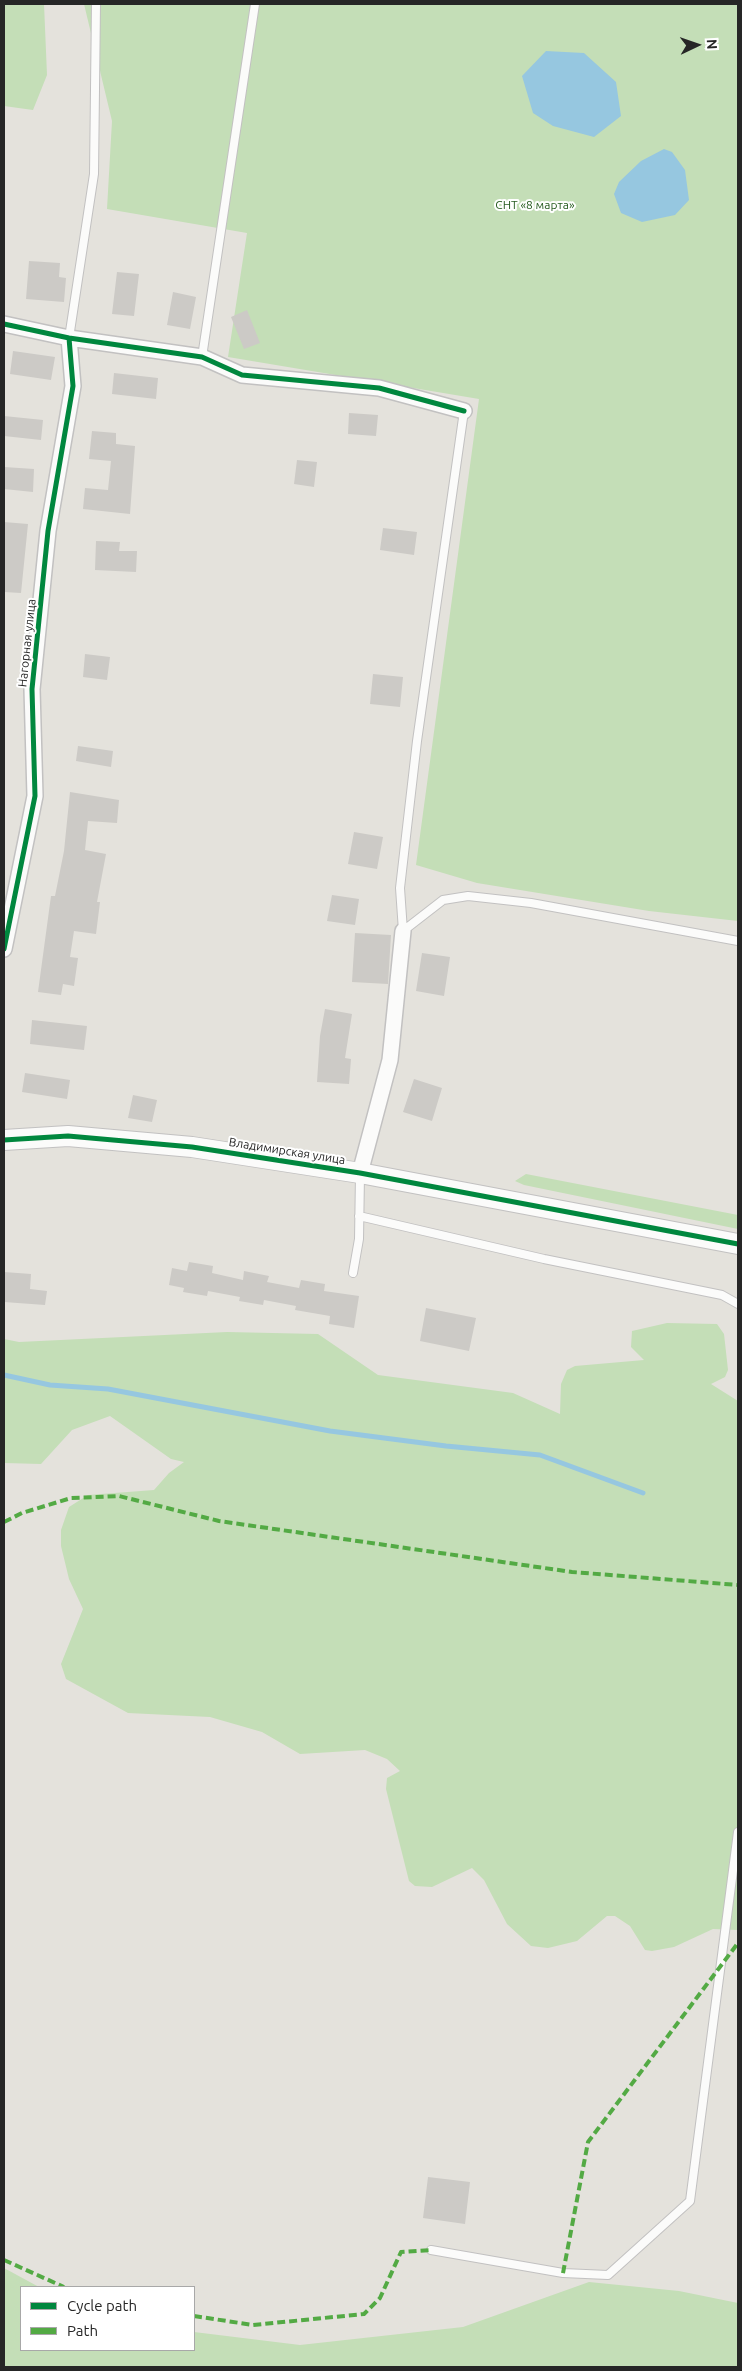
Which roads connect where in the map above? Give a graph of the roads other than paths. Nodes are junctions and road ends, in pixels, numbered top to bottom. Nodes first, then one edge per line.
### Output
1 (96, 4) edge
2 (256, 4) edge
3 (4, 324) edge
4 (69, 338) junction
5 (202, 358) junction
6 (464, 410) joint
7 (403, 931) junction
8 (738, 941) edge
9 (4, 949) edge
10 (4, 1140) edge
11 (360, 1173) junction
12 (359, 1216) junction
13 (738, 1244) edge
14 (353, 1272) dead end
15 (738, 1304) edge
16 (738, 1832) edge
17 (431, 2250) dead end

1 - 4 lane
2 - 5 lane
3 - 4 street
4 - 5 street
4 - 9 street, Нагорная улица
5 - 6 street
6 - 7 lane
7 - 8 lane
7 - 11 street
10 - 11 street, Владимирская улица
11 - 12 lane
11 - 13 street, Владимирская улица
12 - 14 lane
12 - 15 lane
16 - 17 lane

